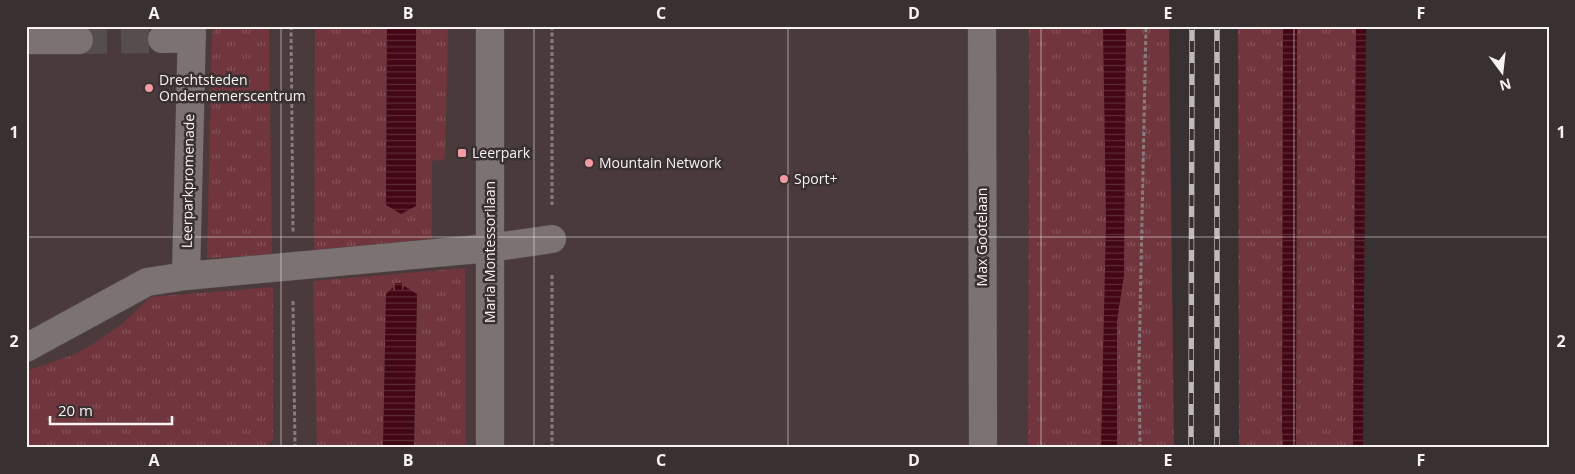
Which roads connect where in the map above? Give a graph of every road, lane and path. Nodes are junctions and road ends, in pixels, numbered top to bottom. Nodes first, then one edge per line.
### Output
1 (291, 26) edge
2 (490, 26) edge
3 (982, 26) edge
4 (1146, 26) edge
5 (192, 32) edge
6 (162, 39) tunnel mouth
7 (26, 40) edge
8 (79, 40) tunnel mouth
9 (552, 239) dead end
10 (490, 248) junction
11 (293, 266) junction
12 (186, 276) junction
13 (26, 348) edge
14 (296, 448) edge
15 (490, 448) edge
16 (983, 448) edge
17 (1140, 448) edge

1 - 11 path
2 - 10 street, Maria Montessorilaan
3 - 16 street, Max Gootelaan
4 - 17 path
5 - 6 street
5 - 12 street, Leerparkpromenade
7 - 8 street
9 - 10 street
10 - 11 street
10 - 15 street, Maria Montessorilaan
11 - 12 street
11 - 14 path
12 - 13 street

